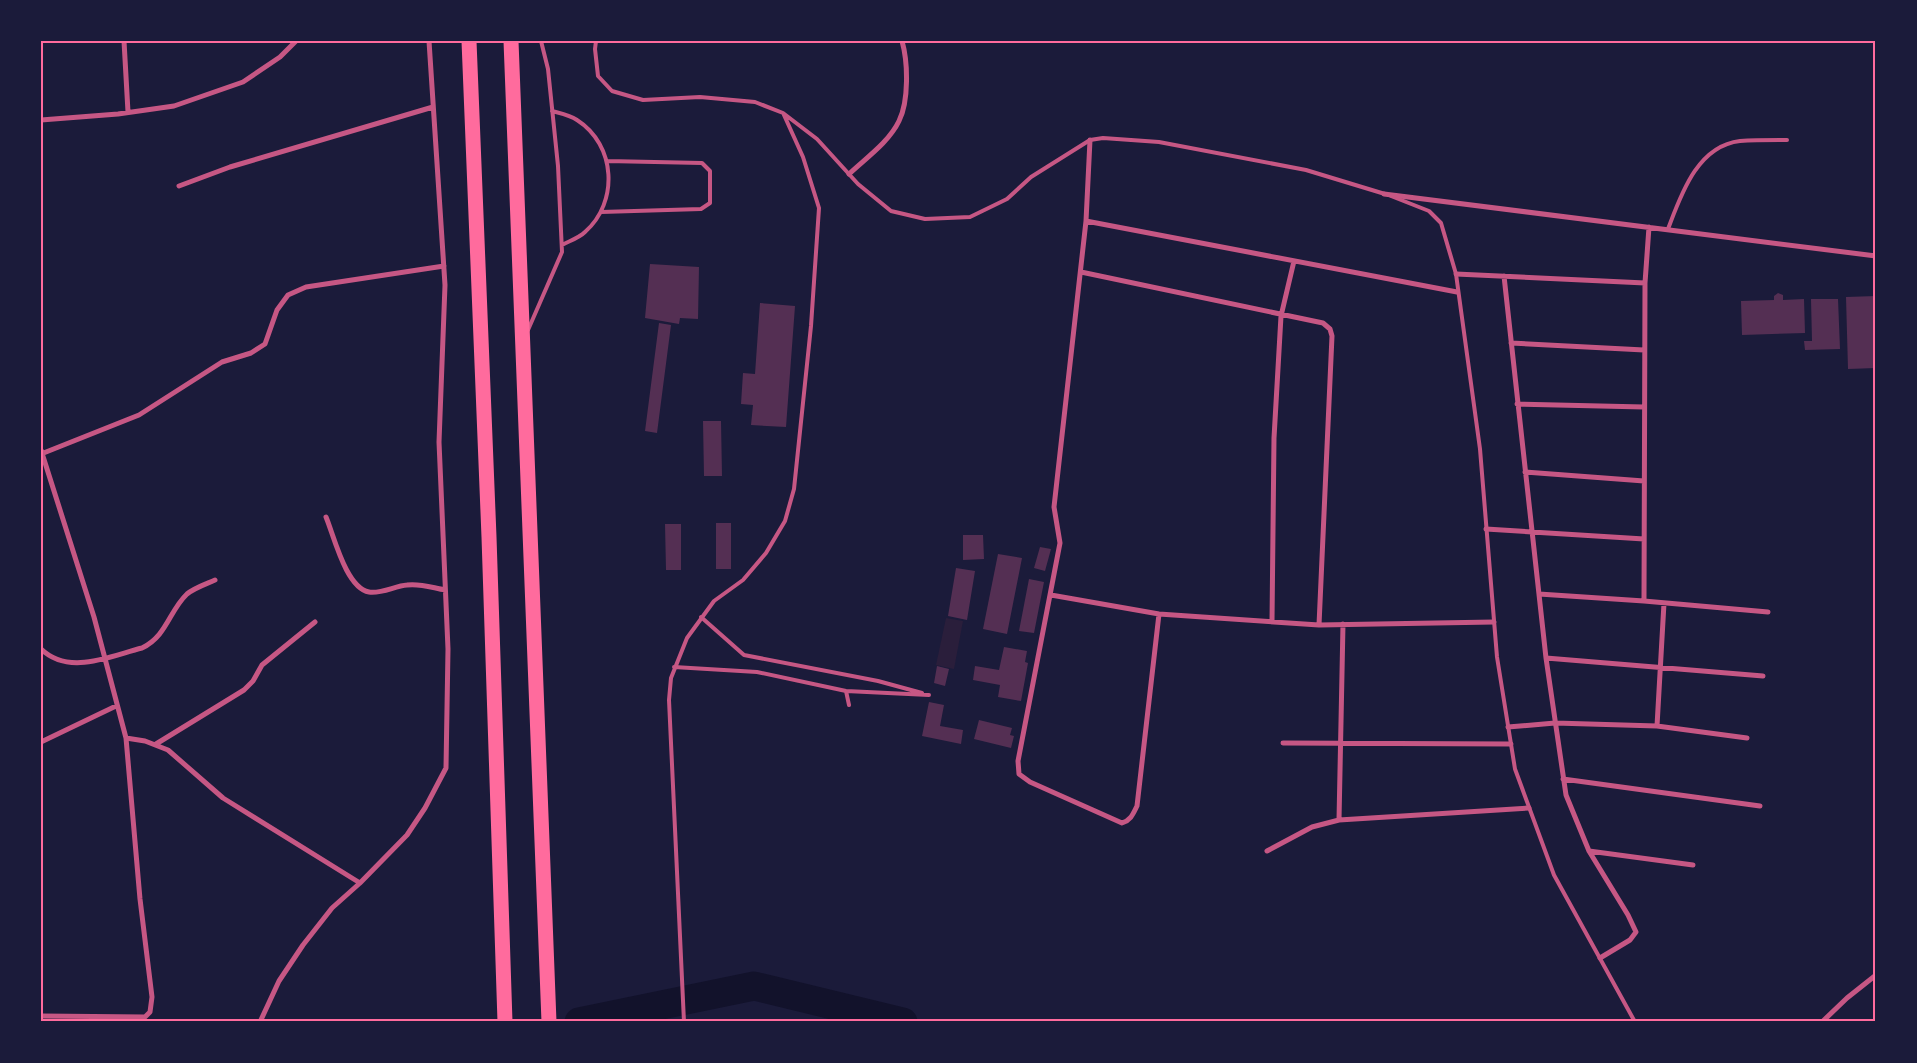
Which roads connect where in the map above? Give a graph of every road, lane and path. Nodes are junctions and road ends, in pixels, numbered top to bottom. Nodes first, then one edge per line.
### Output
1 (124, 41) edge
2 (296, 41) edge
3 (429, 41) edge
4 (469, 41) edge
5 (512, 41) edge
6 (541, 41) edge
7 (596, 41) edge
8 (902, 41) edge
9 (433, 107) junction
10 (552, 111) junction
11 (128, 112) junction
12 (783, 113) junction
13 (41, 120) edge
14 (1090, 140) junction
15 (1787, 140) dead end
16 (608, 161) junction
17 (849, 174) junction
18 (179, 186) dead end
19 (1384, 194) junction
20 (602, 212) junction
21 (1086, 222) junction
22 (1649, 227) junction
23 (1668, 229) junction
24 (562, 245) junction
25 (1876, 256) edge
26 (1294, 261) junction
27 (444, 266) junction
28 (1081, 272) junction
29 (1456, 274) junction
30 (1504, 276) junction
31 (1645, 282) junction
32 (1457, 292) junction
33 (1281, 316) junction
34 (523, 341) junction
35 (1510, 344) junction
36 (1644, 350) junction
37 (1518, 404) junction
38 (1644, 407) junction
39 (42, 452) edge
40 (1525, 472) junction
41 (1644, 480) junction
42 (326, 517) dead end
43 (1486, 528) junction
44 (1532, 531) junction
45 (1644, 539) junction
46 (214, 580) dead end
47 (446, 590) junction
48 (1050, 594) junction
49 (1539, 594) junction
50 (1644, 600) junction
51 (1664, 602) junction
52 (1768, 612) dead end
53 (1159, 614) junction
54 (701, 617) junction
55 (316, 622) dead end
56 (1272, 622) junction
57 (1494, 622) junction
58 (1343, 624) junction
59 (1319, 625) junction
60 (41, 649) edge
61 (104, 657) junction
62 (1546, 658) junction
63 (674, 667) junction
64 (1661, 668) junction
65 (1763, 676) dead end
66 (846, 691) junction
67 (849, 705) dead end
68 (116, 706) junction
69 (1556, 723) junction
70 (1658, 726) junction
71 (1508, 727) junction
72 (126, 738) junction
73 (1747, 738) dead end
74 (41, 742) edge
75 (1340, 742) junction
76 (1283, 743) dead end
77 (156, 744) junction
78 (1511, 744) junction
79 (1563, 779) junction
80 (1760, 806) dead end
81 (1529, 808) junction
82 (1339, 820) junction
83 (1267, 851) dead end
84 (1589, 851) junction
85 (1693, 865) dead end
86 (360, 883) junction
87 (1600, 958) junction
88 (1876, 975) edge
89 (41, 1016) edge
90 (260, 1021) edge
91 (505, 1022) edge
92 (549, 1022) edge
93 (684, 1022) edge
94 (1635, 1022) edge
95 (1822, 1022) edge

1 - 11 street
2 - 11 street
3 - 9 street
4 - 91 highway
5 - 34 highway
6 - 10 lane
7 - 12 lane
8 - 17 street
9 - 18 street
9 - 27 street
10 - 16 lane
10 - 24 lane
11 - 13 street
12 - 17 lane
12 - 54 lane
14 - 17 lane
14 - 19 lane
14 - 21 street
15 - 23 lane
16 - 20 lane
16 - 20 lane
19 - 22 street
19 - 29 lane
20 - 24 lane
21 - 26 street
21 - 28 street
22 - 23 street
22 - 31 street
23 - 25 street
24 - 34 lane
26 - 32 street
26 - 33 street
27 - 39 street
27 - 47 street
28 - 33 street
28 - 48 street
29 - 30 street
29 - 32 lane
30 - 31 street
30 - 35 street
31 - 36 street
32 - 43 lane
33 - 56 street
33 - 59 street
34 - 92 highway
35 - 36 street
35 - 37 street
36 - 38 street
37 - 38 street
37 - 40 street
38 - 41 street
39 - 61 street
40 - 41 street
40 - 44 street
41 - 45 street
42 - 47 street
43 - 44 street
43 - 57 lane
44 - 45 street
44 - 49 street
45 - 50 street
46 - 61 street
47 - 86 street
48 - 53 street
48 - 53 street
49 - 50 street
49 - 62 street
50 - 51 street
51 - 52 street
51 - 64 street
53 - 56 street
54 - 63 lane
54 - 66 lane
55 - 77 street
56 - 59 street
57 - 58 street
57 - 71 lane
58 - 59 street
58 - 75 street
60 - 61 street
61 - 68 street
62 - 64 street
62 - 69 street
63 - 66 lane
63 - 93 lane
64 - 65 street
64 - 70 street
66 - 67 lane
68 - 72 street
68 - 74 street
69 - 70 street
69 - 71 street
69 - 79 street
70 - 73 street
71 - 78 lane
72 - 77 street
72 - 89 street
75 - 76 street
75 - 78 street
75 - 82 street
77 - 86 street
78 - 81 lane
79 - 80 street
79 - 84 street
81 - 82 street
81 - 87 lane
82 - 83 street
84 - 85 street
84 - 87 street
86 - 90 street
87 - 94 lane
88 - 95 street

